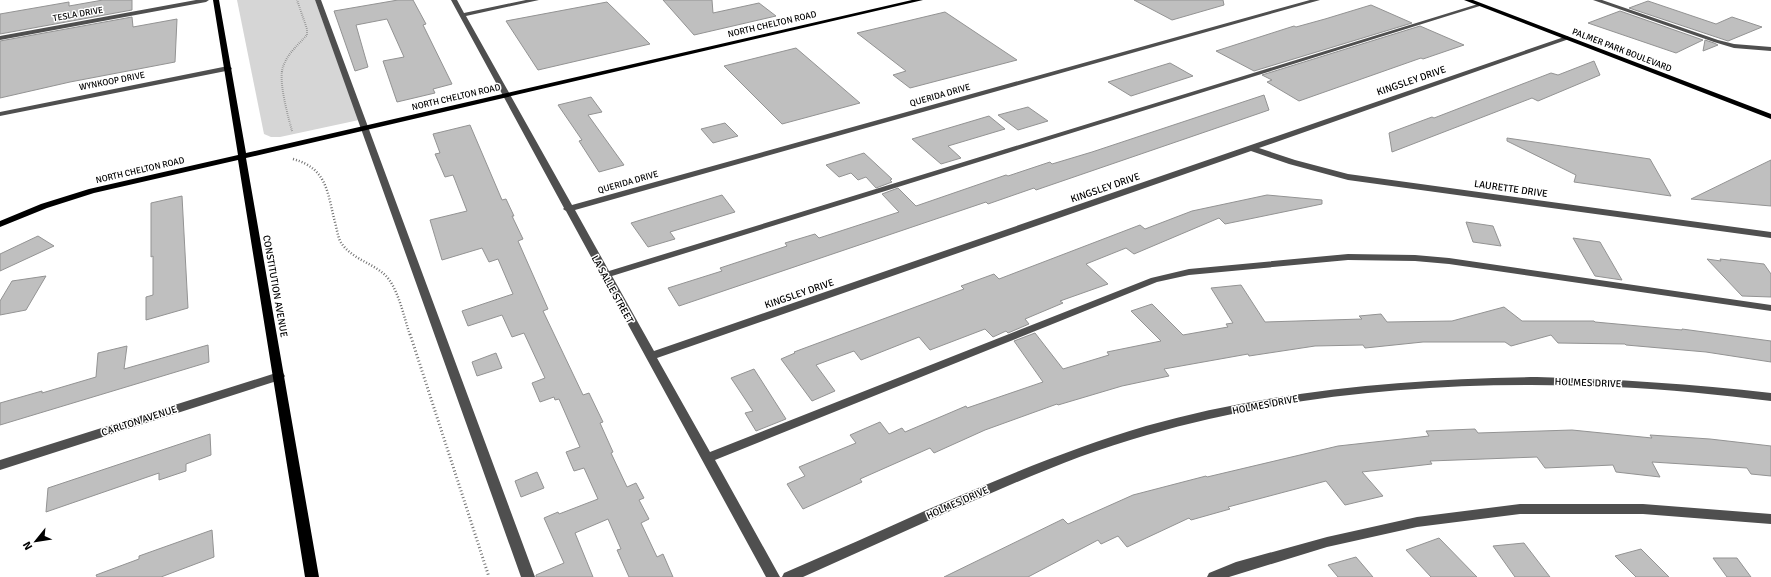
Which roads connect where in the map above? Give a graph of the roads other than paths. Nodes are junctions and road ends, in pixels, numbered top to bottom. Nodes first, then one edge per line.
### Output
1 (206, 0) edge
2 (216, 0) edge
3 (318, 0) edge
4 (454, 0) edge
5 (536, 0) edge
6 (920, 0) edge
7 (1317, 0) edge
8 (1467, 0) edge
9 (1596, 0) edge
10 (1480, 5) junction
11 (462, 15) junction
12 (0, 38) edge
13 (1567, 38) junction
14 (1771, 49) edge
15 (228, 68) junction
16 (506, 96) junction
17 (0, 114) edge
18 (1771, 117) edge
19 (365, 128) junction
20 (1251, 148) junction
21 (242, 157) junction
22 (568, 209) junction
23 (0, 224) edge
24 (1771, 235) edge
25 (606, 275) junction
26 (1771, 308) edge
27 (650, 356) junction
28 (279, 376) junction
29 (1771, 397) edge
30 (707, 458) junction
31 (0, 465) edge
32 (1771, 519) edge
33 (312, 577) edge
34 (528, 577) edge
35 (773, 577) edge
36 (789, 577) edge
37 (1214, 577) edge

1 - 12 street, TESLA DRIVE
2 - 15 main road, CONSTITUTION AVENUE
3 - 19 street
4 - 11 street, LA SALLE STREET
5 - 11 street
6 - 16 main road, NORTH CHELTON ROAD
7 - 22 street, QUERIDA DRIVE
8 - 10 main road, PALMER PARK BOULEVARD
9 - 14 street
10 - 13 main road, PALMER PARK BOULEVARD
10 - 25 street
11 - 16 street, LA SALLE STREET
13 - 18 main road, PALMER PARK BOULEVARD
13 - 20 street, KINGSLEY DRIVE
15 - 17 street, WYNKOOP DRIVE
15 - 21 main road, CONSTITUTION AVENUE
16 - 19 main road, NORTH CHELTON ROAD
16 - 22 street, LA SALLE STREET
19 - 21 main road, NORTH CHELTON ROAD
19 - 34 street
20 - 24 street, LAURETTE DRIVE
20 - 27 street, KINGSLEY DRIVE
21 - 23 main road, NORTH CHELTON ROAD
21 - 28 main road, CONSTITUTION AVENUE
22 - 25 street, LA SALLE STREET
25 - 27 street, LA SALLE STREET
26 - 30 street
27 - 30 street, LA SALLE STREET
28 - 31 street, CARLTON AVENUE
28 - 33 main road, CONSTITUTION AVENUE
29 - 36 street, HOLMES DRIVE
30 - 35 street, LA SALLE STREET
32 - 37 street

